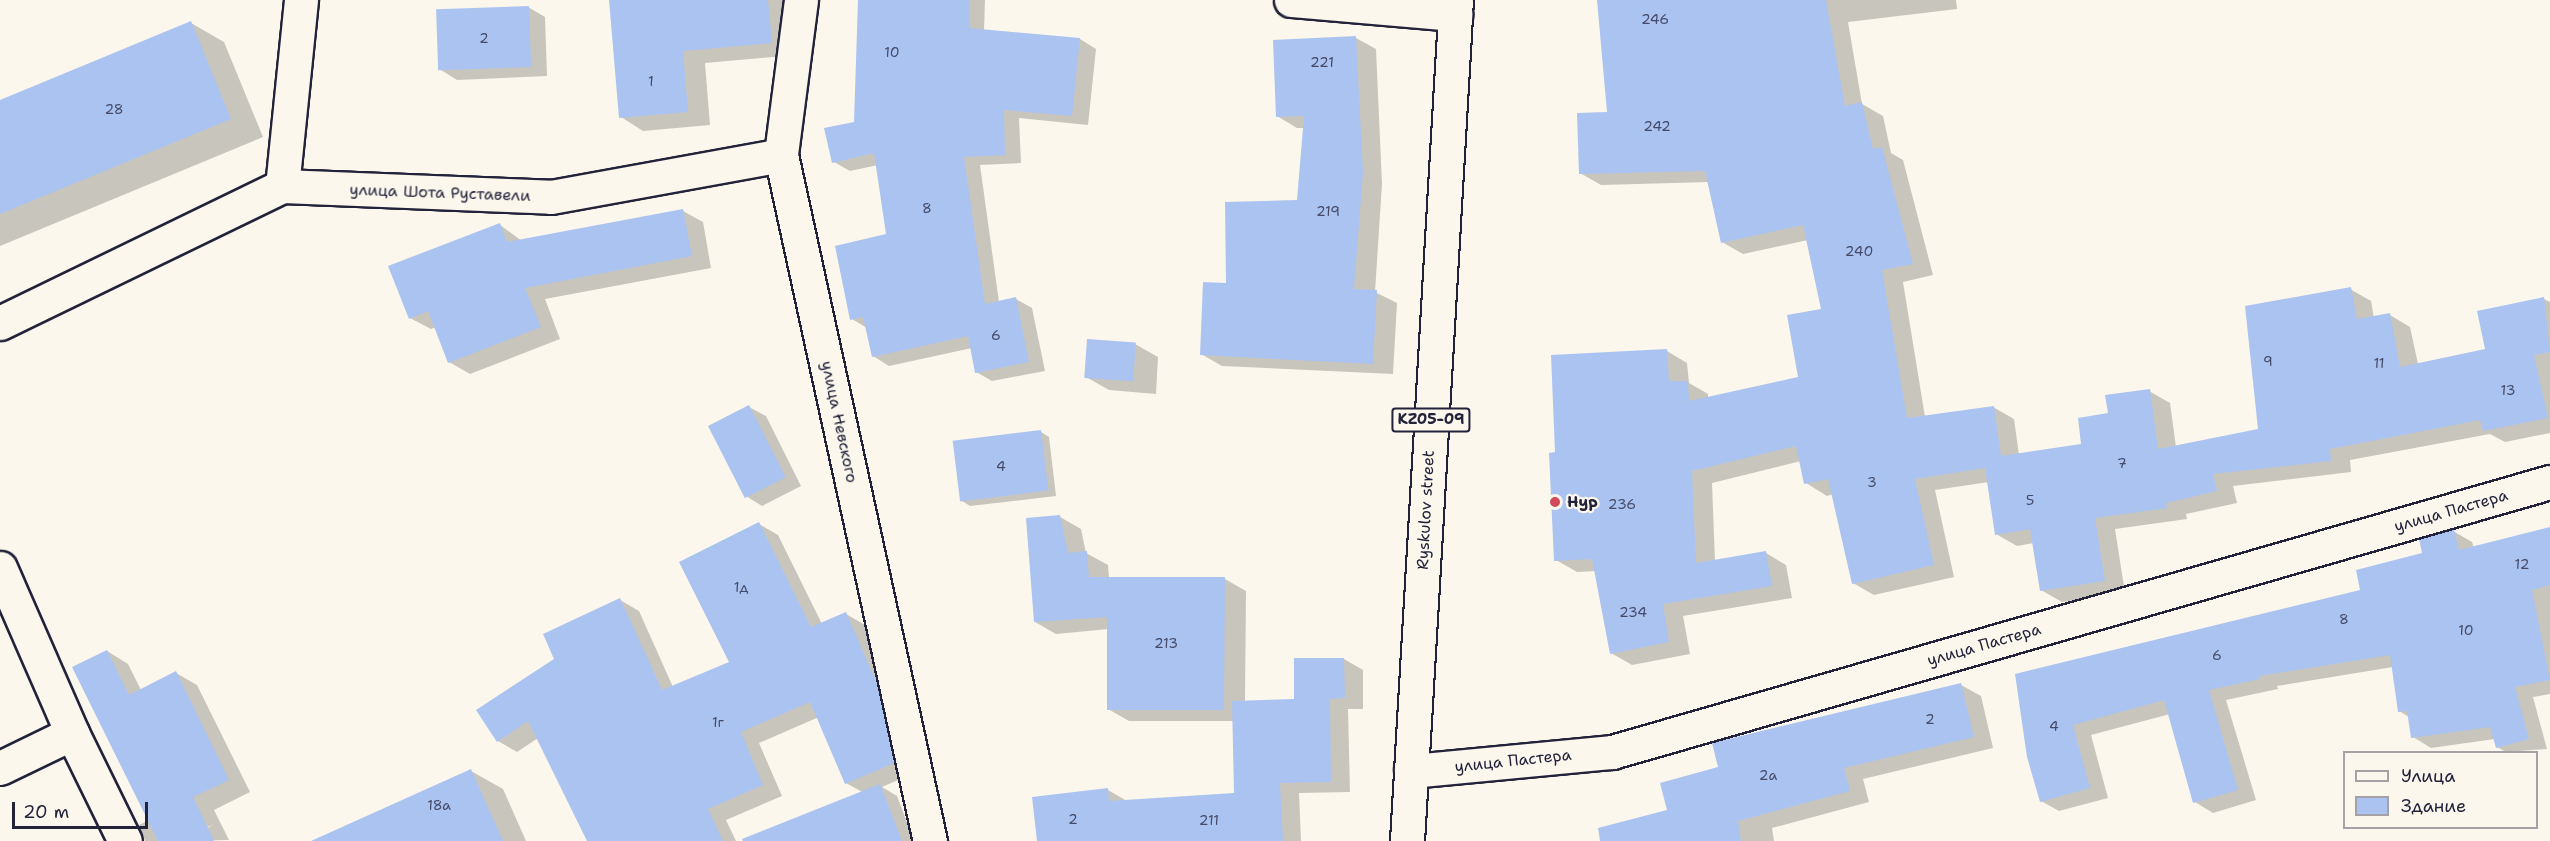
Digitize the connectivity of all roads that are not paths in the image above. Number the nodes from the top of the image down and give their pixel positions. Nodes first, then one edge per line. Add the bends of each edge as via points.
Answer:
1 (301, 0) edge
2 (801, 0) edge
3 (1290, 0) edge
4 (1456, 7) edge
5 (781, 155) junction
6 (282, 186) junction
7 (0, 322) edge
8 (2550, 482) edge
9 (0, 568) edge
10 (72, 733) junction
11 (0, 768) edge
12 (1411, 771) junction
13 (125, 841) edge
14 (930, 841) edge
15 (1407, 841) edge

1 - 6 street
2 - 5 street, улица Невского
3 - 4 street
4 - 12 street, Ryskulov street / KZ05-09
5 - 6 street, улица Шота Руставели via 551,197
5 - 14 street, улица Невского
6 - 7 street
8 - 12 street, улица Пастера via 1612,752
9 - 10 street
10 - 11 street
10 - 13 street
12 - 15 street, Ryskulov street / KZ05-09

